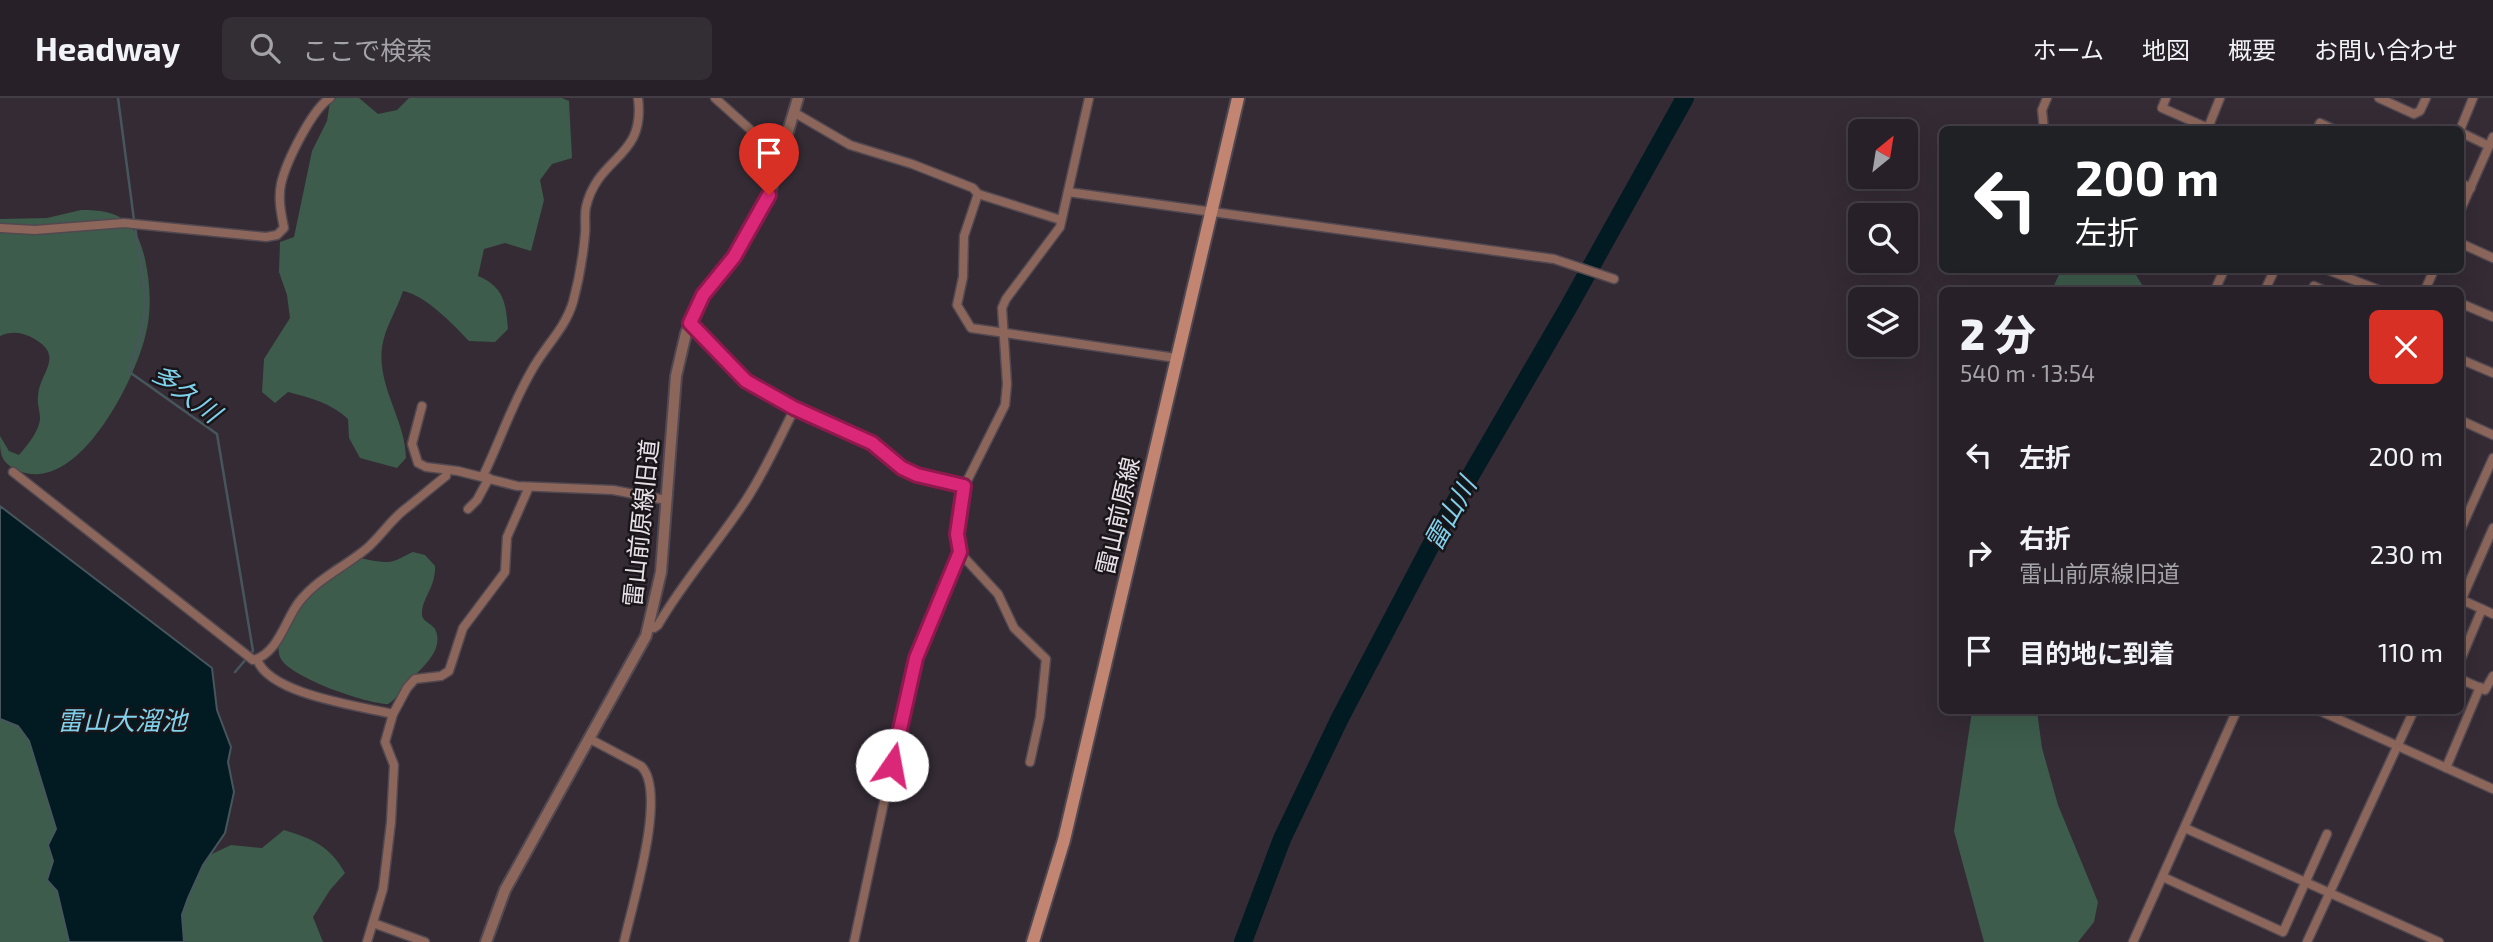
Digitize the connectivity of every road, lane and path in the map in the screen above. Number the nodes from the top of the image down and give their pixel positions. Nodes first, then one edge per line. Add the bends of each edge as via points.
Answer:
1 (330, 98) edge
2 (638, 98) edge
3 (715, 98) edge
4 (798, 98) edge
5 (1089, 98) edge
6 (1238, 98) edge
7 (2047, 98) edge
8 (2166, 98) edge
9 (2220, 98) edge
10 (2381, 98) edge
11 (2426, 98) edge
12 (2473, 98) edge
13 (795, 113) junction
14 (2044, 126) edge
15 (2203, 126) edge
16 (2211, 126) edge
17 (2462, 126) edge
18 (2464, 132) edge
19 (2491, 141) edge
20 (783, 146) junction
21 (2464, 185) edge
22 (2471, 188) junction
23 (1068, 192) junction
24 (978, 194) junction
25 (2464, 203) edge
26 (1211, 212) junction
27 (1061, 220) junction
28 (0, 228) edge
29 (2464, 245) edge
30 (2493, 258) edge
31 (2339, 273) edge
32 (1614, 279) dead end
33 (2372, 287) edge
34 (2464, 305) edge
35 (2493, 317) edge
36 (690, 323) junction
37 (1002, 332) junction
38 (1176, 358) junction
39 (2464, 361) edge
40 (2493, 373) edge
41 (422, 405) dead end
42 (794, 408) junction
43 (2464, 422) edge
44 (2493, 435) edge
45 (2493, 458) edge
46 (447, 470) junction
47 (13, 472) dead end
48 (486, 477) junction
49 (964, 486) junction
50 (529, 487) junction
51 (666, 500) junction
52 (468, 509) dead end
53 (2464, 522) edge
54 (2493, 528) edge
55 (960, 552) junction
56 (2464, 593) edge
57 (2464, 601) edge
58 (2482, 609) junction
59 (2493, 614) edge
60 (649, 626) junction
61 (2464, 652) edge
62 (255, 659) junction
63 (2493, 676) edge
64 (2464, 681) edge
65 (2480, 687) junction
66 (393, 714) junction
67 (2234, 714) edge
68 (2327, 714) edge
69 (2412, 714) edge
70 (590, 739) junction
71 (2398, 746) junction
72 (1030, 761) dead end
73 (2446, 768) junction
74 (2493, 789) edge
75 (2185, 828) junction
76 (2327, 834) dead end
77 (2163, 877) junction
78 (2305, 883) junction
79 (2328, 894) junction
80 (373, 923) junction
81 (368, 942) edge
82 (425, 942) edge
83 (486, 942) edge
84 (624, 942) edge
85 (854, 942) edge
86 (1033, 942) edge
87 (2133, 942) edge
88 (2307, 942) edge
89 (2439, 942) edge

1 - 28 street via 322,103 286,172 279,199 284,228 277,235 124,223
2 - 48 street via 639,128 627,150 605,169 586,208 572,304 505,422
3 - 20 street via 753,132
4 - 13 street, 雷山前原線旧道
5 - 23 street
6 - 26 main road, 雷山前原線
7 - 14 street via 2042,110
8 - 15 street via 2162,108
9 - 16 street
10 - 11 street via 2414,114
12 - 17 street
13 - 20 street, 雷山前原線旧道
13 - 24 street via 850,145 912,164
18 - 19 street
19 - 22 street
20 - 36 street, 雷山前原線旧道 via 761,211 734,257 703,295
21 - 22 street
22 - 25 street
23 - 26 street
23 - 27 street
24 - 27 street
24 - 37 street via 964,236 957,305 971,328
26 - 32 street via 1568,262
26 - 38 main road, 雷山前原線
27 - 37 street via 1006,299
29 - 30 street
31 - 33 street
34 - 35 street
36 - 42 street via 746,381
36 - 51 street, 雷山前原線旧道 via 676,376
37 - 38 street
37 - 49 street via 1005,405
38 - 86 main road, 雷山前原線 via 1064,840
39 - 40 street
41 - 46 street via 412,443 414,455 426,467
42 - 49 street via 872,443 917,475
42 - 60 street via 747,498 658,625
43 - 44 street
45 - 53 street
46 - 48 street
46 - 62 street via 446,476 404,509 371,545 321,579 297,605 272,648
47 - 62 street
48 - 50 street
48 - 52 street
49 - 55 street via 957,534
50 - 51 street via 612,489
50 - 66 street via 508,537 505,572 463,628 449,671 415,679
51 - 60 street, 雷山前原線旧道 via 661,572
54 - 56 street
55 - 72 street via 998,594 1014,628 1046,659
55 - 85 street via 916,658
57 - 58 street
58 - 59 street
58 - 61 street
60 - 70 street, 雷山前原線旧道
62 - 66 street via 263,672 295,690
63 - 65 street via 2485,690
64 - 65 street
65 - 73 street
66 - 80 street via 385,742 394,765 391,822 383,890
67 - 75 street
68 - 71 street
69 - 71 street
70 - 83 street, 雷山前原線旧道 via 505,890
70 - 84 street via 641,766 648,772 652,791 652,817
71 - 73 street
71 - 79 street
73 - 74 street
75 - 77 street
75 - 78 street
76 - 78 street
77 - 78 street via 2283,932
77 - 87 street
78 - 79 street
79 - 88 street
79 - 89 street
80 - 81 street
80 - 82 street

